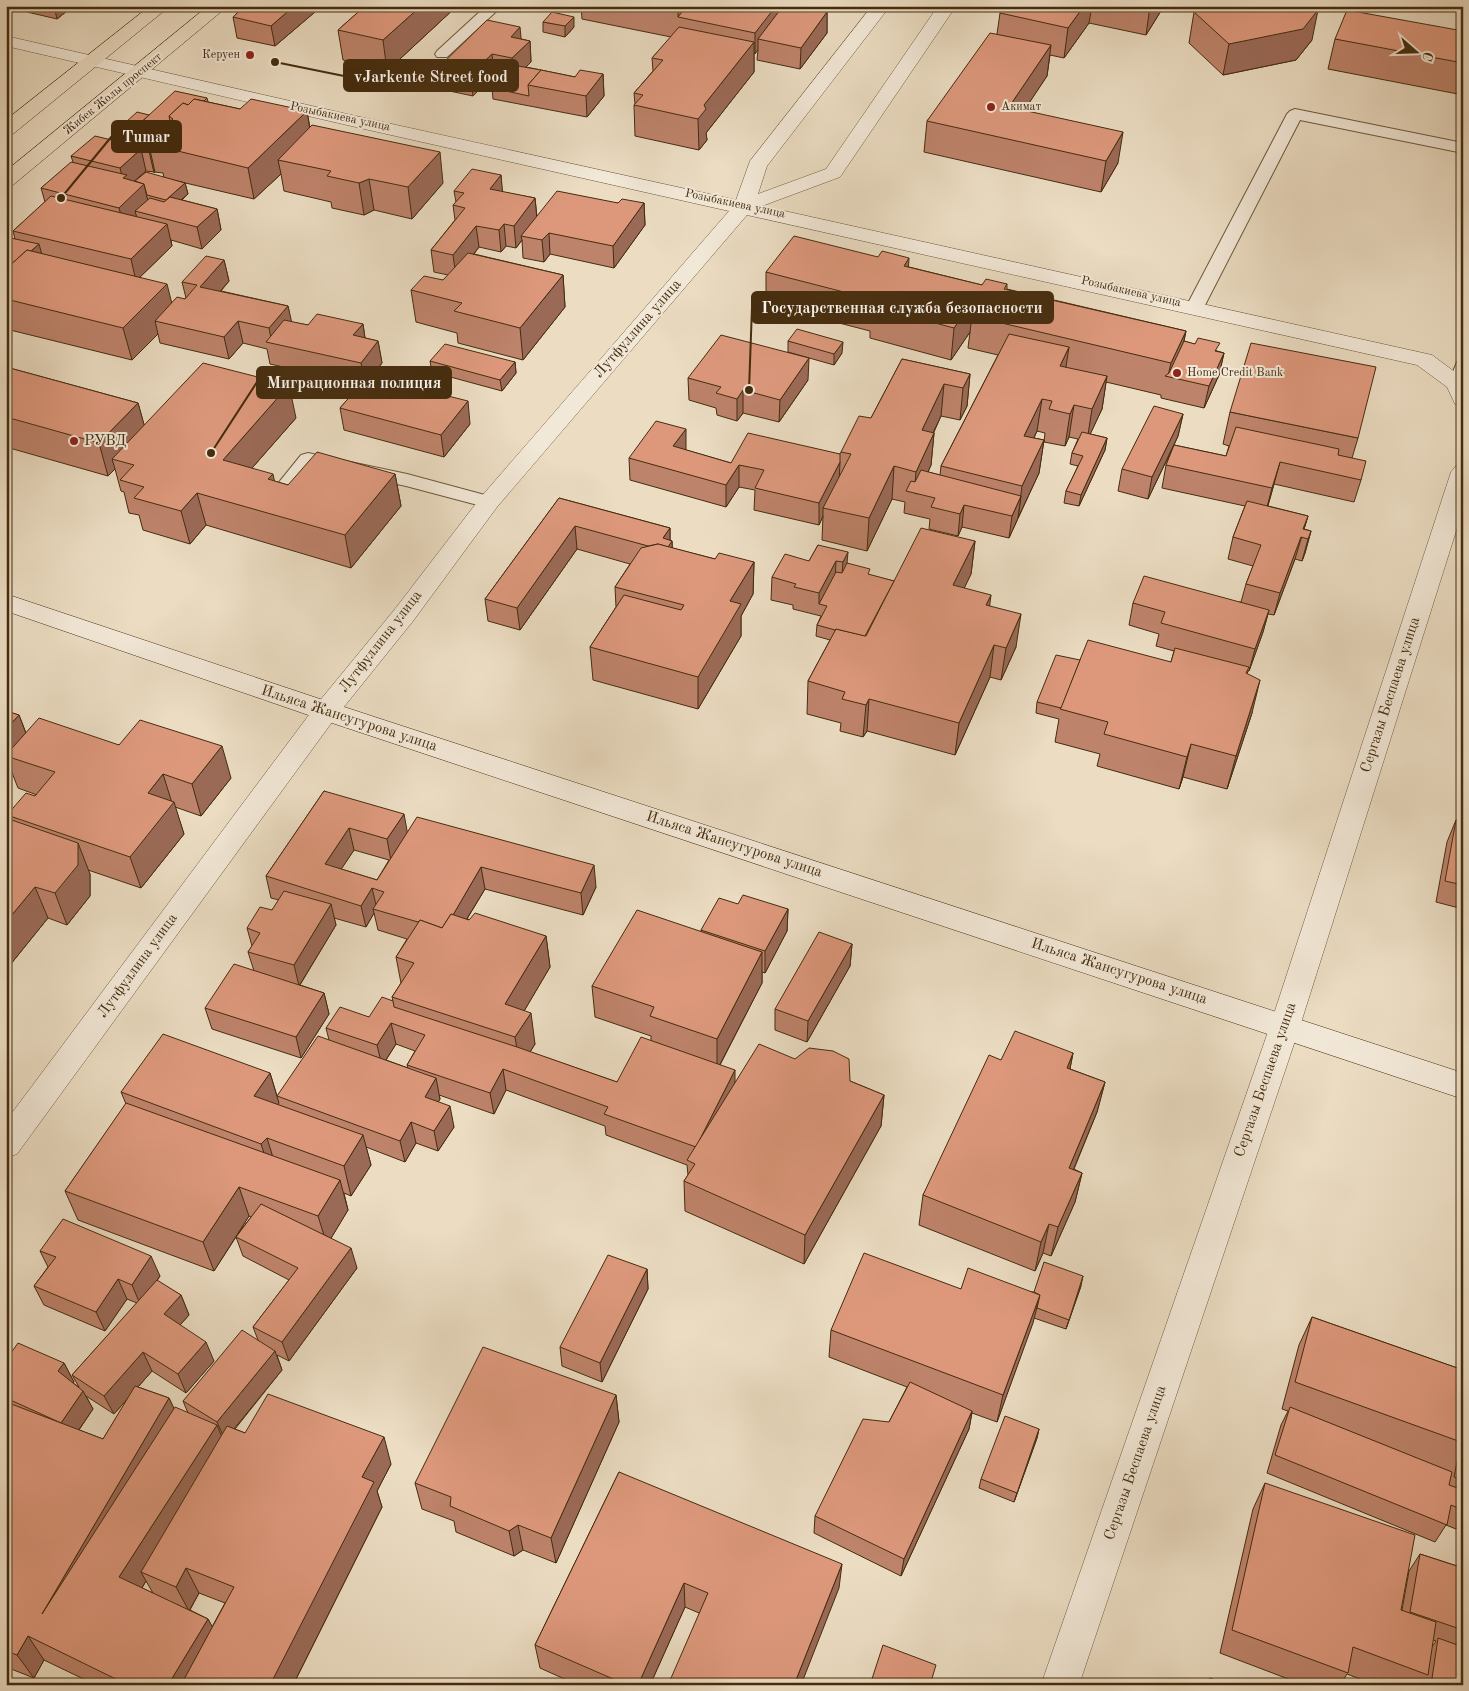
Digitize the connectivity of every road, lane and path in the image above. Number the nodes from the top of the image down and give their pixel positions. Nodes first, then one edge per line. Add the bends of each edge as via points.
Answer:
1 (161, 6) edge
2 (219, 6) edge
3 (495, 6) edge
4 (881, 6) edge
5 (947, 6) edge
6 (6, 41) edge
7 (442, 54) dead end
8 (92, 61) junction
9 (138, 73) junction
10 (6, 130) edge
11 (1463, 148) edge
12 (6, 181) edge
13 (744, 206) junction
14 (1195, 307) junction
15 (1461, 383) edge
16 (1463, 472) edge
17 (287, 486) edge
18 (489, 502) junction
19 (6, 602) edge
20 (326, 712) junction
21 (1285, 1026) junction
22 (1463, 1086) edge
23 (6, 1145) edge
24 (1060, 1685) edge

1 - 8 highway
2 - 9 highway, Жибек Жолы проспект
3 - 7 lane
4 - 13 street, Лутфуллина улица via 757,165
5 - 13 street, Лутфуллина улица via 833,173
6 - 8 street, Розыбакиева улица
8 - 9 street, Розыбакиева улица
8 - 10 highway
9 - 12 highway, Жибек Жолы проспект
9 - 13 street, Розыбакиева улица
11 - 14 lane via 1295,114
13 - 14 street, Розыбакиева улица
13 - 18 street, Лутфуллина улица
14 - 15 street, Розыбакиева улица via 1424,360
16 - 21 street, Сергазы Беспаева улица
17 - 18 lane via 308,459
18 - 20 street, Лутфуллина улица
19 - 20 street, Ильяса Жансугурова улица
20 - 21 street, Ильяса Жансугурова улица
20 - 23 street, Лутфуллина улица
21 - 22 street, Ильяса Жансугурова улица
21 - 24 street, Сергазы Беспаева улица

